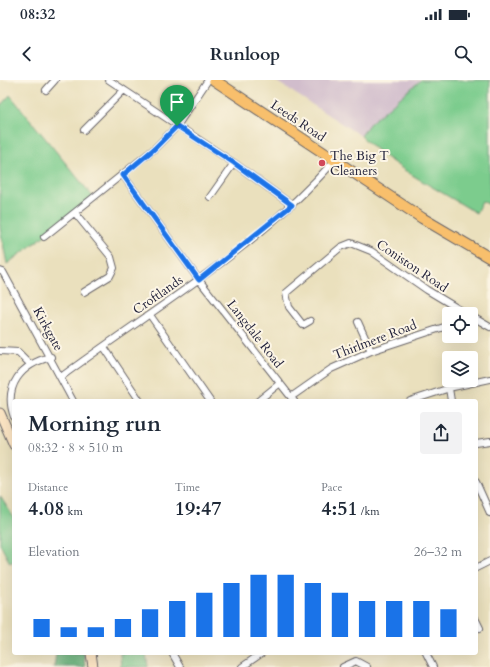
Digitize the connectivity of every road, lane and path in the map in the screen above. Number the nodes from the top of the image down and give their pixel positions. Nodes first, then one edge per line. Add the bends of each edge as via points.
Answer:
1 (55, 80) edge
2 (109, 80) edge
3 (208, 80) edge
4 (214, 80) edge
5 (46, 90) dead end
6 (124, 90) junction
7 (177, 126) junction
8 (84, 130) dead end
9 (334, 161) junction
10 (234, 163) junction
11 (123, 175) junction
12 (210, 197) dead end
13 (292, 205) junction
14 (75, 213) junction
15 (44, 237) dead end
16 (490, 258) edge
17 (0, 271) edge
18 (199, 280) junction
19 (84, 292) dead end
20 (450, 307) edge
21 (150, 315) junction
22 (310, 320) dead end
23 (478, 320) edge
24 (358, 322) dead end
25 (490, 327) edge
26 (442, 328) edge
27 (104, 347) junction
28 (0, 351) edge
29 (371, 351) junction
30 (51, 358) junction
31 (30, 364) junction
32 (61, 377) junction
33 (490, 380) edge
34 (279, 384) junction
35 (449, 388) junction
36 (72, 399) edge
37 (139, 399) edge
38 (209, 399) edge
39 (260, 399) edge
40 (292, 399) edge
41 (416, 399) edge
42 (451, 399) edge
43 (12, 412) edge
44 (0, 413) edge
45 (12, 440) edge
46 (490, 441) edge
47 (478, 443) edge
48 (478, 486) edge
49 (490, 513) edge
50 (490, 561) edge
51 (478, 567) edge
52 (478, 624) edge
53 (480, 628) dead end
54 (91, 655) edge
55 (173, 655) edge
56 (259, 655) edge
57 (427, 655) edge
58 (93, 667) edge
59 (180, 667) edge
60 (242, 667) edge
61 (343, 667) edge
62 (367, 667) edge
63 (433, 667) edge

1 - 5 street
2 - 6 street
3 - 7 street
4 - 9 main road, Leeds Road
6 - 7 street
6 - 8 street
7 - 10 street
7 - 11 street
9 - 13 street, Croftlands via 311,188
9 - 16 main road, Leeds Road
10 - 12 street
10 - 13 street
11 - 14 street
11 - 18 street, Langdale Road
13 - 18 street, Croftlands
14 - 15 street
14 - 19 street via 111,257 114,268 110,276
17 - 30 street, Kirkgate via 3,272
18 - 21 street, Croftlands
18 - 34 street, Langdale Road
20 - 22 street, Coniston Road via 371,251 351,243 341,246 286,293 289,307 303,325
21 - 27 street, Croftlands
21 - 38 street
23 - 25 street
24 - 29 street
26 - 29 street, Thirlmere Road
27 - 32 street, Croftlands
27 - 37 street
28 - 31 street via 18,352
29 - 40 street, Thirlmere Road via 331,369
30 - 31 street
30 - 32 street, Kirkgate
31 - 43 street via 13,384 10,406
32 - 36 street, Kirkgate
33 - 35 street
34 - 39 street
34 - 40 street, Langdale Road
35 - 41 street
35 - 42 street
44 - 45 street
46 - 47 street
48 - 49 street
50 - 51 street
52 - 53 street
54 - 58 street
55 - 59 street
56 - 60 street
57 - 63 street
61 - 62 street via 356,661

